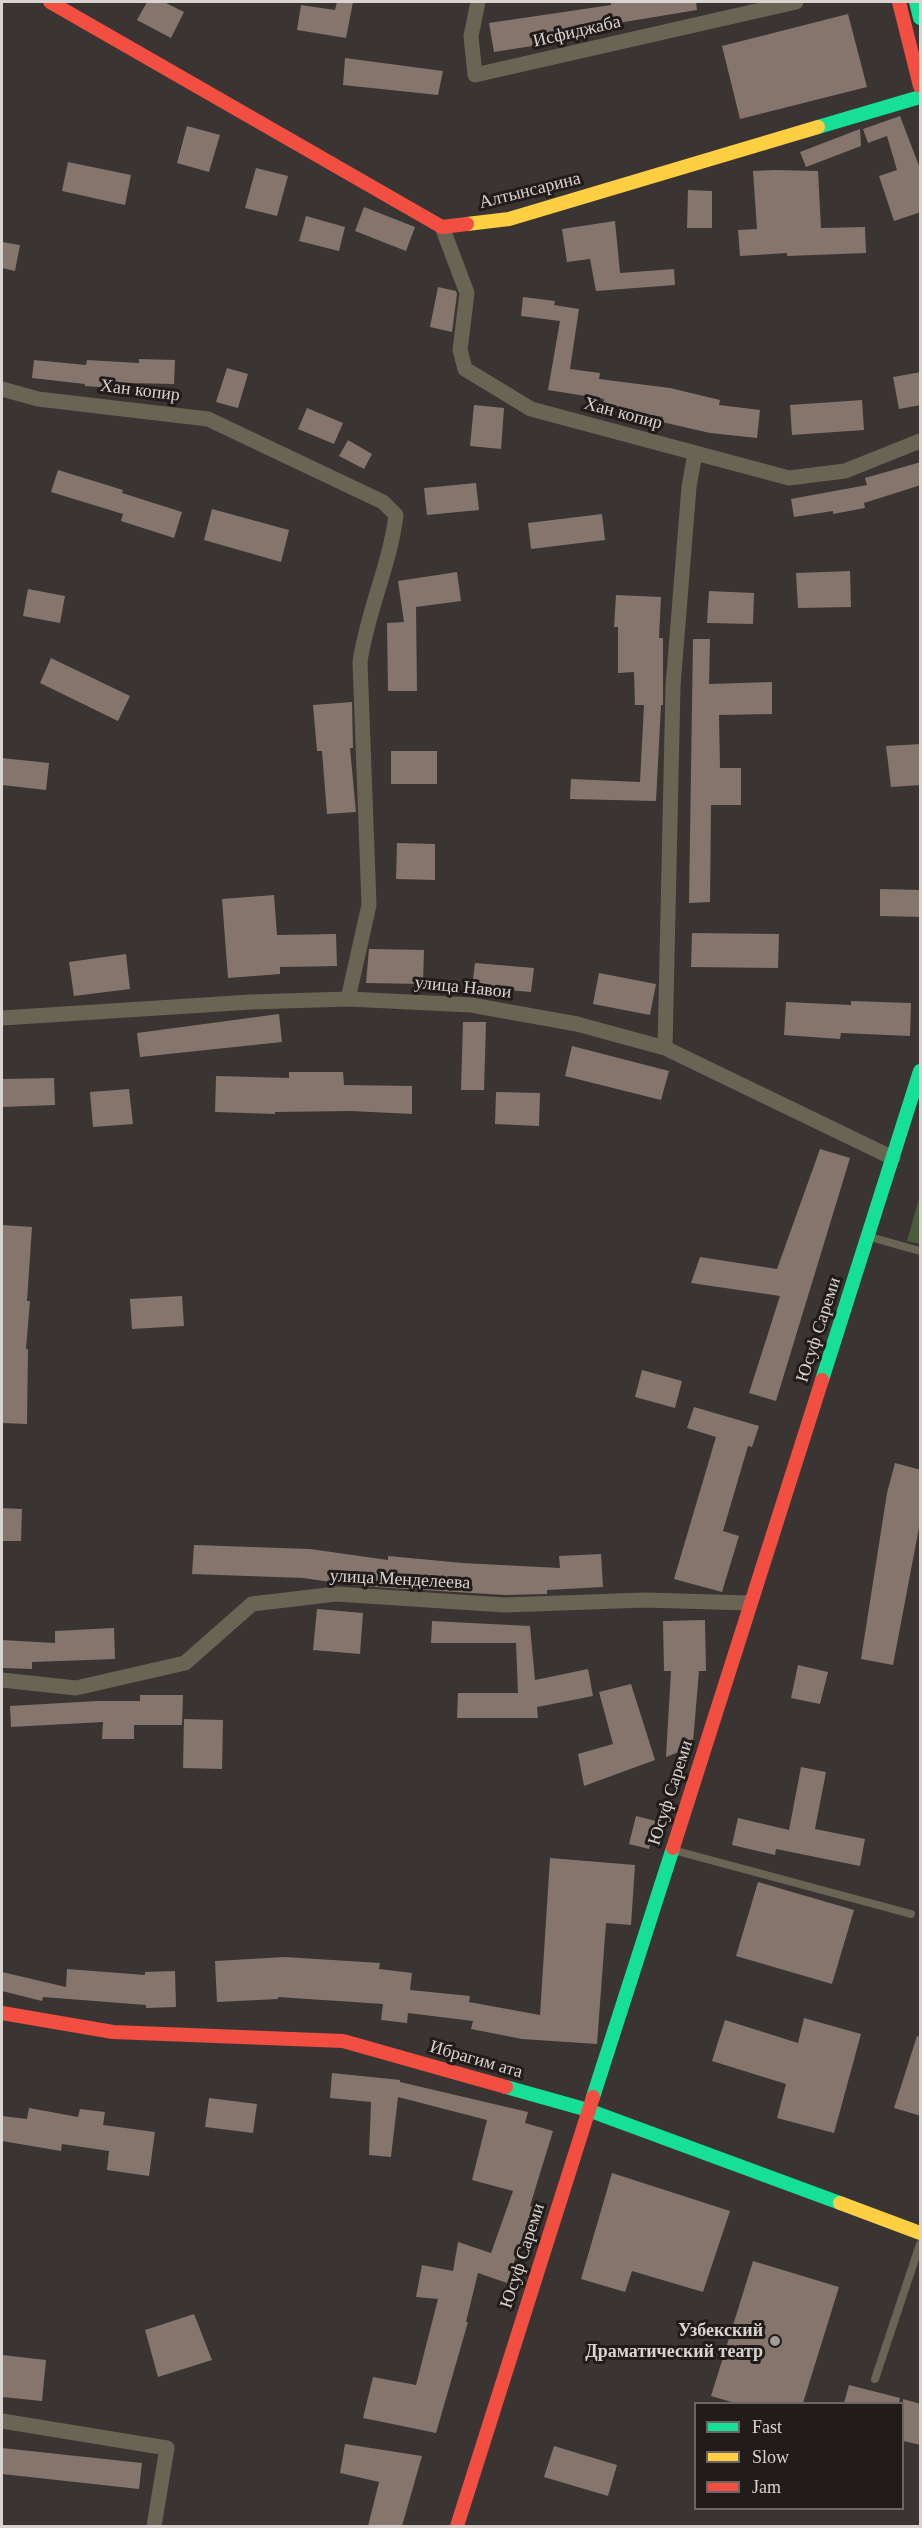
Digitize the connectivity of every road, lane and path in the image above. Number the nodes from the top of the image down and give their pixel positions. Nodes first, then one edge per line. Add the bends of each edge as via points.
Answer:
1 (50, 2) edge
2 (478, 2) edge
3 (796, 2) edge
4 (899, 2) edge
5 (916, 2) edge
6 (921, 18) edge
7 (921, 86) edge
8 (921, 97) edge
9 (442, 228) junction
10 (2, 389) edge
11 (921, 441) edge
12 (695, 453) junction
13 (348, 999) junction
14 (2, 1018) edge
15 (665, 1048) junction
16 (921, 1071) edge
17 (892, 1158) junction
18 (867, 1237) junction
19 (921, 1251) edge
20 (750, 1603) junction
21 (2, 1680) edge
22 (671, 1850) junction
23 (911, 1914) dead end
24 (2, 2013) edge
25 (588, 2110) junction
26 (921, 2233) edge
27 (921, 2244) edge
28 (875, 2379) dead end
29 (2, 2421) edge
30 (154, 2526) edge
31 (457, 2526) edge

1 - 9 street
2 - 3 street, Исфиджаба via 471,36 475,75
4 - 7 street
5 - 6 street
8 - 9 street, Алтынсарина via 509,219
9 - 12 street, Хан копир via 467,292 460,350 465,369 531,409
10 - 13 street, Хан копир via 38,399 208,419 384,502 396,515 364,632 360,662 369,905
11 - 12 street, Хан копир via 845,471 789,478
12 - 15 street via 673,686
13 - 14 street, улица Навои
13 - 15 street, улица Навои via 471,1005 577,1024
15 - 17 street, улица Навои
16 - 17 street, Юсуф Сареми
17 - 18 street, Юсуф Сареми
18 - 19 lane
18 - 20 street, Юсуф Сареми
20 - 21 street, улица Менделеева via 645,1600 505,1605 336,1594 252,1604 185,1663 76,1689
20 - 22 street, Юсуф Сареми
22 - 23 lane
22 - 25 street, Юсуф Сареми
24 - 25 street, Ибрагим ата via 113,2032 343,2041
25 - 26 street, Ибрагим ата
25 - 31 street, Юсуф Сареми
27 - 28 lane
29 - 30 street via 167,2448

